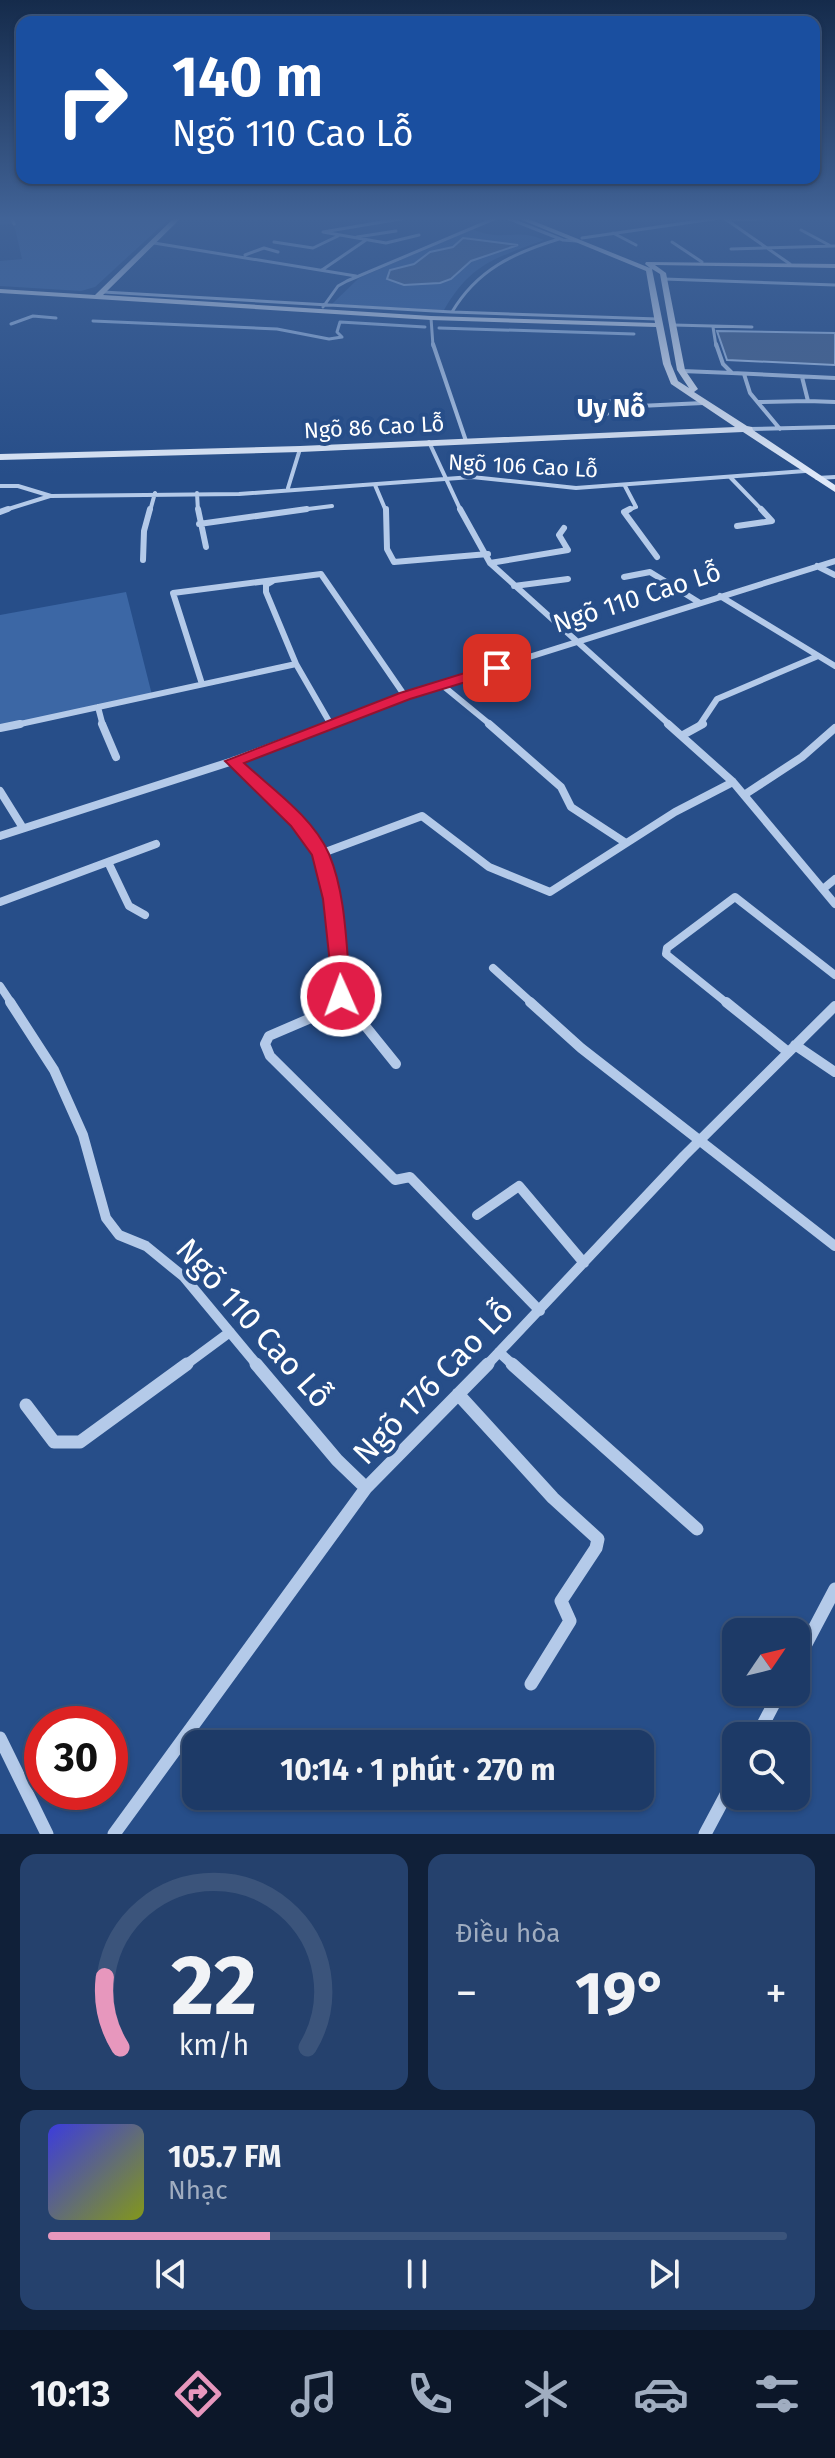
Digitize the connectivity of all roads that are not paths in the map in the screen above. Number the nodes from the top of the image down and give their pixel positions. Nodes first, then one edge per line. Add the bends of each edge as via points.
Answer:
1 (247, 304) edge
2 (325, 304) edge
3 (456, 304) edge
4 (656, 304) edge
5 (669, 304) edge
6 (322, 308) junction
7 (452, 312) junction
8 (431, 318) junction
9 (659, 322) junction
10 (673, 325) junction
11 (713, 327) junction
12 (752, 327) dead end
13 (682, 371) junction
14 (732, 373) junction
15 (744, 374) junction
16 (802, 377) junction
17 (835, 378) edge
18 (700, 400) junction
19 (808, 401) junction
20 (758, 402) junction
21 (833, 404) edge
22 (607, 414) dead end
23 (835, 427) edge
24 (749, 429) junction
25 (780, 429) junction
26 (466, 441) junction
27 (429, 442) junction
28 (300, 449) junction
29 (0, 457) edge
30 (805, 471) junction
31 (835, 477) edge
32 (443, 478) junction
33 (731, 478) junction
34 (817, 478) junction
35 (375, 485) junction
36 (0, 486) edge
37 (625, 486) junction
38 (288, 488) junction
39 (835, 489) edge
40 (155, 493) junction
41 (197, 493) junction
42 (51, 496) junction
43 (332, 506) dead end
44 (0, 512) edge
45 (199, 524) junction
46 (737, 526) dead end
47 (564, 528) dead end
48 (206, 547) dead end
49 (488, 554) junction
50 (657, 557) dead end
51 (143, 560) dead end
52 (835, 561) edge
53 (490, 563) junction
54 (817, 566) junction
55 (835, 575) edge
56 (624, 577) dead end
57 (568, 579) dead end
58 (274, 581) junction
59 (514, 586) junction
60 (720, 596) junction
61 (700, 603) junction
62 (580, 642) junction
63 (818, 656) junction
64 (296, 664) junction
65 (835, 666) edge
66 (202, 684) junction
67 (442, 685) junction
68 (405, 696) junction
69 (98, 707) junction
70 (330, 723) junction
71 (0, 728) edge
72 (835, 728) edge
73 (683, 735) junction
74 (116, 757) dead end
75 (233, 761) junction
76 (733, 782) junction
77 (0, 791) edge
78 (744, 795) junction
79 (23, 828) junction
80 (0, 836) edge
81 (626, 843) junction
82 (156, 844) dead end
83 (320, 854) junction
84 (108, 862) junction
85 (835, 879) edge
86 (823, 889) junction
87 (0, 902) edge
88 (835, 904) edge
89 (145, 915) dead end
90 (493, 968) dead end
91 (835, 975) edge
92 (0, 986) edge
93 (341, 996) junction
94 (835, 1006) edge
95 (792, 1048) junction
96 (396, 1064) dead end
97 (835, 1072) edge
98 (700, 1140) junction
99 (477, 1215) dead end
100 (835, 1246) edge
101 (584, 1263) junction
102 (540, 1311) junction
103 (230, 1332) junction
104 (499, 1352) junction
105 (458, 1394) junction
106 (26, 1405) dead end
107 (366, 1488) junction
108 (697, 1529) dead end
109 (835, 1589) edge
110 (810, 1636) edge
111 (531, 1684) dead end
112 (0, 1738) edge
113 (722, 1802) edge
114 (47, 1834) edge
115 (114, 1834) edge
116 (705, 1834) edge

1 - 6 street
2 - 6 street
3 - 7 street
4 - 9 street
5 - 10 street
6 - 7 street
6 - 8 street
7 - 9 street
8 - 9 street
8 - 26 street via 433,346
9 - 18 street via 670,373 683,391
10 - 11 street
10 - 13 street
11 - 12 street
11 - 14 street via 718,355
13 - 14 street
13 - 18 street
14 - 15 street
15 - 16 street
15 - 20 street
16 - 17 street
16 - 19 street
18 - 22 street via 639,406 634,400 598,402
18 - 24 street
19 - 20 street
19 - 21 street
20 - 25 street
23 - 25 street
24 - 25 street
24 - 26 street, Ngõ 86 Cao Lỗ
24 - 30 street
26 - 27 street, Ngõ 86 Cao Lỗ
27 - 28 street, Ngõ 86 Cao Lỗ
27 - 32 street
28 - 29 street, Ngõ 86 Cao Lỗ
28 - 38 street
30 - 33 street, Ngõ 106 Cao Lỗ
30 - 34 street
31 - 34 street
32 - 35 street, Ngõ 106 Cao Lỗ
32 - 37 street, Ngõ 106 Cao Lỗ via 576,488
32 - 49 street
33 - 37 street, Ngõ 106 Cao Lỗ
33 - 46 street via 772,521
34 - 39 street
35 - 38 street, Ngõ 106 Cao Lỗ
35 - 49 street via 386,509 387,549 394,562
36 - 42 street
37 - 50 street via 636,507 624,512
38 - 41 street, Ngõ 106 Cao Lỗ
40 - 41 street, Ngõ 106 Cao Lỗ
40 - 42 street
40 - 51 street via 144,531
41 - 45 street
42 - 44 street
43 - 45 street
45 - 48 street
47 - 53 street via 559,535 568,550
49 - 53 street
52 - 54 street, Ngõ 110 Cao Lỗ
53 - 59 street
54 - 55 street
54 - 60 street, Ngõ 110 Cao Lỗ
56 - 61 street via 650,572
57 - 59 street
58 - 64 street via 266,585 266,592
58 - 66 street via 173,593
58 - 68 street via 321,574
59 - 62 street
60 - 61 street, Ngõ 110 Cao Lỗ
60 - 63 street
61 - 62 street, Ngõ 110 Cao Lỗ
62 - 67 street, Ngõ 110 Cao Lỗ
62 - 73 street
63 - 65 street
63 - 73 street via 717,699 704,723
64 - 66 street
64 - 70 street
66 - 69 street
67 - 68 street, Ngõ 110 Cao Lỗ
67 - 81 street via 529,756 561,787 571,807
68 - 70 street, Ngõ 110 Cao Lỗ
69 - 71 street
69 - 74 street
70 - 75 street, Ngõ 110 Cao Lỗ
72 - 78 street
73 - 76 street
75 - 79 street, Ngõ 110 Cao Lỗ
75 - 83 street via 297,822
76 - 78 street
76 - 81 street
77 - 79 street
78 - 86 street
79 - 80 street, Ngõ 110 Cao Lỗ
81 - 83 street via 550,892 489,867 422,816
82 - 84 street
83 - 93 street via 332,899
84 - 87 street
84 - 89 street via 129,906
85 - 86 street
86 - 88 street
90 - 98 street via 581,1048
91 - 95 street via 735,897 667,948 666,954
92 - 103 street, Ngõ 110 Cao Lỗ via 54,1070 83,1135 106,1218 119,1235 146,1246 184,1277
93 - 96 street
93 - 102 street via 339,1006 326,1014 269,1036 265,1044 270,1056 395,1180 410,1177
94 - 95 street, Ngõ 176 Cao Lỗ
95 - 97 street
95 - 98 street, Ngõ 176 Cao Lỗ
98 - 100 street
98 - 101 street, Ngõ 176 Cao Lỗ
99 - 101 street via 519,1186
101 - 102 street, Ngõ 176 Cao Lỗ
102 - 104 street, Ngõ 176 Cao Lỗ
103 - 106 street via 80,1442 54,1442
103 - 107 street, Ngõ 110 Cao Lỗ
104 - 105 street, Ngõ 176 Cao Lỗ
104 - 108 street
105 - 107 street, Ngõ 176 Cao Lỗ
105 - 111 street via 598,1539 561,1601 570,1621
107 - 115 street, Ngõ 176 Cao Lỗ
109 - 110 street
112 - 114 street
113 - 116 street

